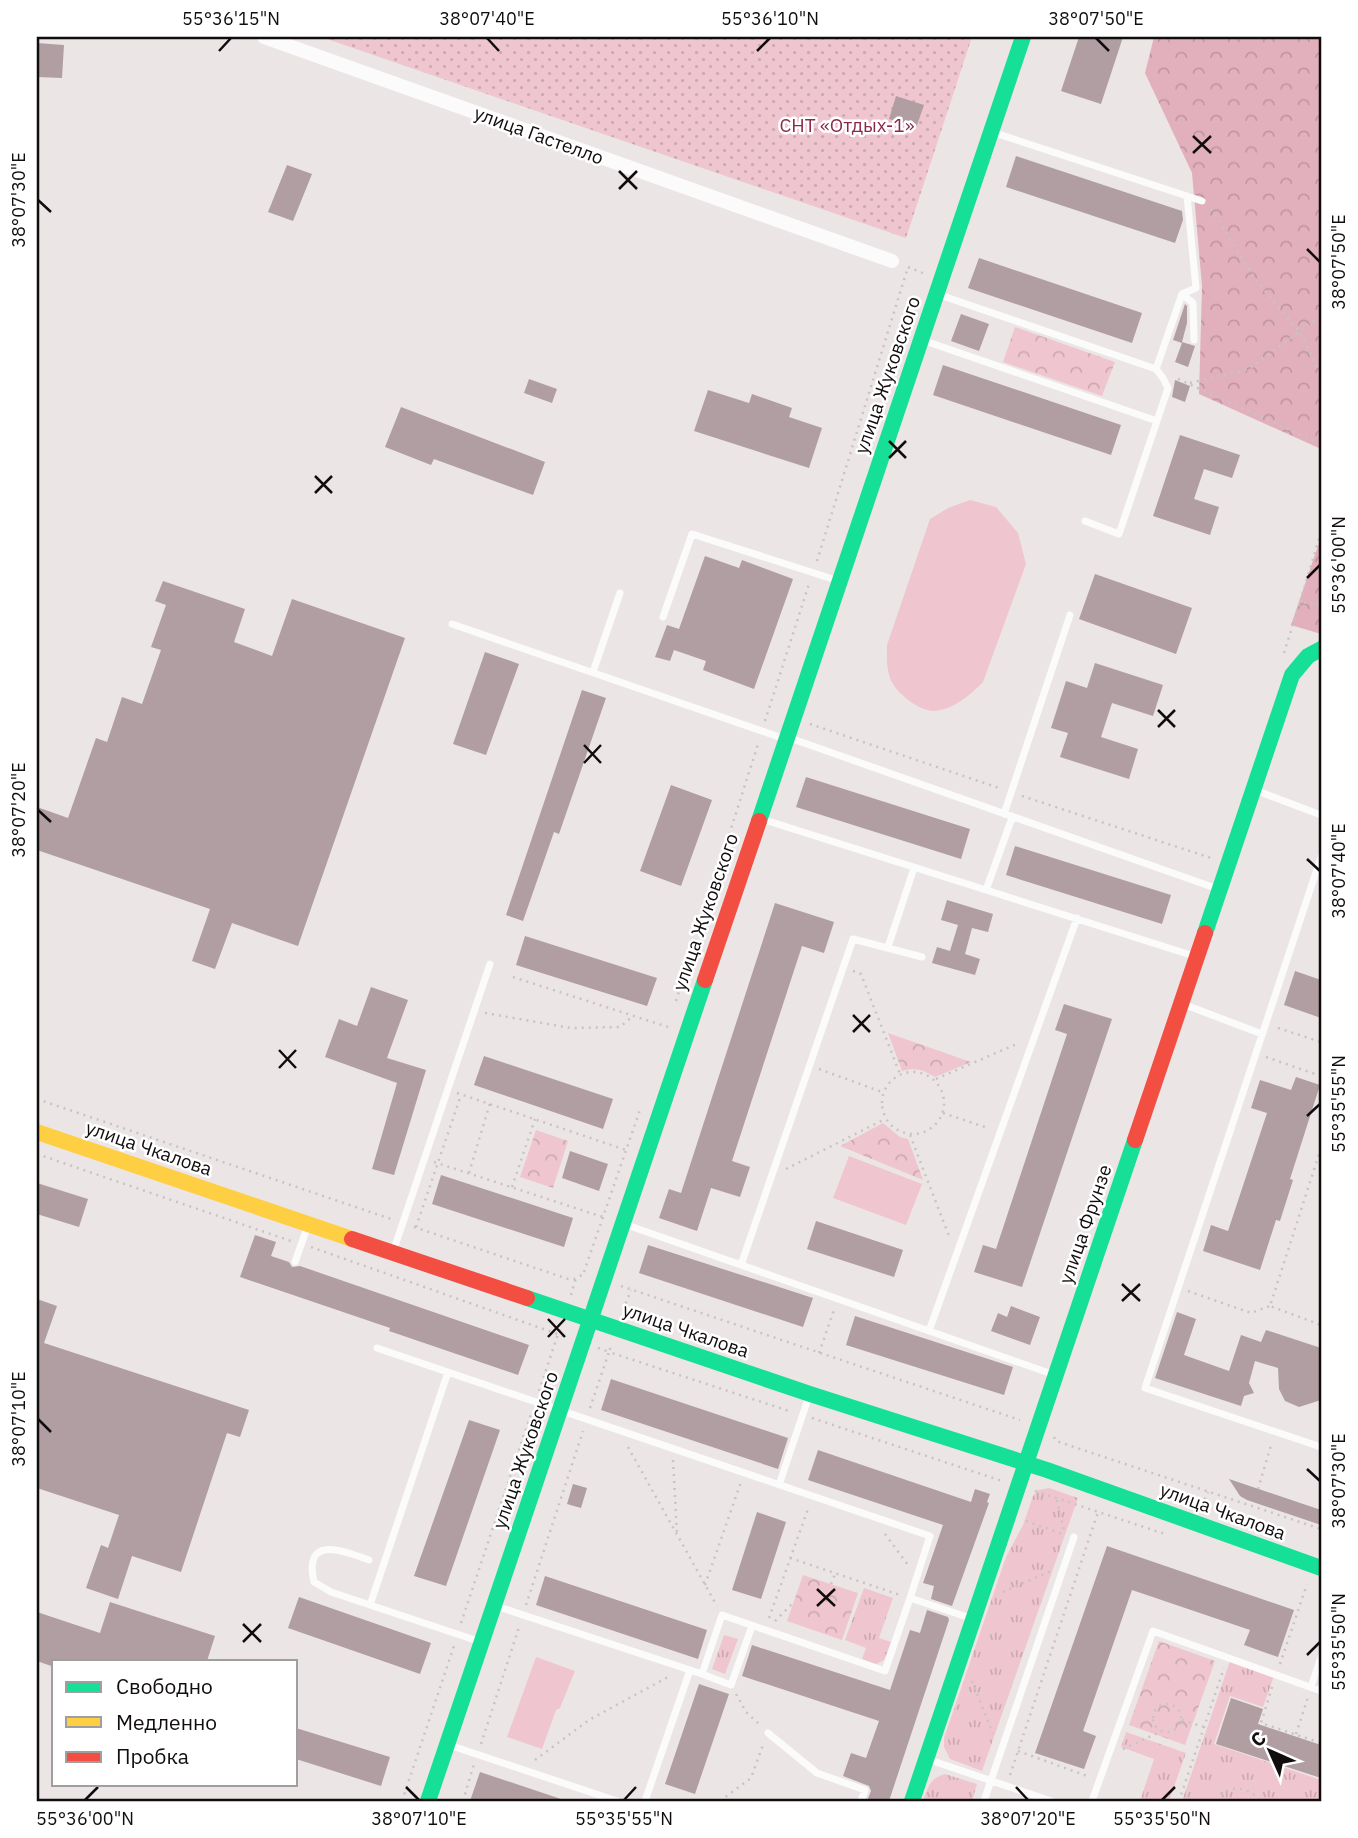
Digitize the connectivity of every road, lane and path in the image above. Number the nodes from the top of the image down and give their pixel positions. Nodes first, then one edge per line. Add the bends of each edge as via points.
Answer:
1 (264, 37) edge
2 (1023, 37) edge
3 (991, 131) junction
4 (1187, 196) junction
5 (1202, 201) joint
6 (892, 261) joint
7 (908, 267) junction
8 (939, 288) junction
9 (1182, 294) junction
10 (1321, 315) edge
11 (1299, 331) junction
12 (921, 340) junction
13 (1195, 340) dead end
14 (1156, 369) junction
15 (1321, 374) edge
16 (1188, 383) junction
17 (1157, 421) junction
18 (1321, 444) edge
19 (1085, 521) dead end
20 (1321, 532) edge
21 (813, 572) junction
22 (839, 581) junction
23 (620, 593) dead end
24 (1321, 596) edge
25 (1320, 605) edge
26 (1070, 615) dead end
27 (663, 617) dead end
28 (453, 624) dead end
29 (1321, 649) edge
30 (593, 673) junction
31 (762, 731) junction
32 (786, 738) junction
33 (1255, 790) junction
34 (1004, 814) junction
35 (1321, 815) edge
36 (1012, 817) junction
37 (759, 818) junction
38 (1321, 857) edge
39 (914, 868) junction
40 (986, 890) junction
41 (1222, 891) junction
42 (1077, 918) junction
43 (888, 947) junction
44 (922, 957) dead end
45 (1198, 958) junction
46 (489, 964) dead end
47 (844, 968) junction
48 (513, 977) dead end
49 (676, 1001) dead end
50 (1182, 1004) junction
51 (475, 1011) dead end
52 (633, 1016) junction
53 (1266, 1024) junction
54 (668, 1027) dead end
55 (1262, 1034) junction
56 (1035, 1036) junction
57 (1321, 1042) edge
58 (1256, 1054) junction
59 (809, 1065) junction
60 (900, 1074) junction
61 (1321, 1076) edge
62 (934, 1080) junction
63 (448, 1089) junction
64 (883, 1092) junction
65 (461, 1094) junction
66 (37, 1099) edge
67 (643, 1101) dead end
68 (490, 1103) junction
69 (943, 1113) junction
70 (535, 1119) junction
71 (885, 1119) junction
72 (37, 1132) edge
73 (1001, 1132) junction
74 (910, 1135) junction
75 (1321, 1148) edge
76 (626, 1150) junction
77 (424, 1158) junction
78 (438, 1163) junction
79 (468, 1173) junction
80 (771, 1177) junction
81 (512, 1187) junction
82 (603, 1217) junction
83 (403, 1223) junction
84 (624, 1224) junction
85 (309, 1225) junction
86 (416, 1227) junction
87 (393, 1253) junction
88 (956, 1256) junction
89 (295, 1262) dead end
90 (741, 1265) junction
91 (584, 1272) junction
92 (576, 1278) junction
93 (605, 1280) junction
94 (1179, 1288) junction
95 (837, 1299) junction
96 (1270, 1306) junction
97 (565, 1312) junction
98 (591, 1320) junction
99 (1321, 1325) edge
100 (929, 1331) junction
101 (377, 1348) dead end
102 (609, 1352) dead end
103 (819, 1353) junction
104 (448, 1373) junction
105 (1056, 1375) junction
106 (810, 1394) junction
107 (535, 1402) junction
108 (561, 1411) junction
109 (586, 1420) junction
110 (1023, 1421) dead end
111 (619, 1432) junction
112 (1276, 1432) junction
113 (1056, 1441) dead end
114 (1321, 1446) edge
115 (673, 1449) junction
116 (1027, 1463) junction
117 (744, 1473) junction
118 (1001, 1480) dead end
119 (779, 1485) junction
120 (1019, 1487) junction
121 (1258, 1489) dead end
122 (812, 1496) junction
123 (1057, 1499) junction
124 (1098, 1512) junction
125 (1009, 1516) junction
126 (873, 1517) junction
127 (1321, 1529) edge
128 (677, 1537) junction
129 (1074, 1537) joint
130 (1176, 1537) dead end
131 (1088, 1541) junction
132 (1085, 1552) junction
133 (790, 1558) junction
134 (369, 1560) dead end
135 (1065, 1565) junction
136 (1321, 1568) edge
137 (835, 1573) junction
138 (917, 1578) junction
139 (1308, 1581) dead end
140 (831, 1584) dead end
141 (705, 1585) junction
142 (910, 1598) junction
143 (794, 1602) dead end
144 (980, 1602) junction
145 (370, 1605) junction
146 (494, 1606) junction
147 (523, 1614) junction
148 (722, 1615) junction
149 (974, 1619) junction
150 (752, 1626) junction
151 (765, 1630) junction
152 (458, 1634) junction
153 (482, 1643) junction
154 (962, 1656) junction
155 (1228, 1657) junction
156 (1321, 1657) edge
157 (687, 1669) junction
158 (702, 1674) junction
159 (1276, 1674) junction
160 (732, 1685) junction
161 (1311, 1687) junction
162 (1321, 1690) edge
163 (1182, 1720) junction
164 (1204, 1727) junction
165 (1162, 1731) junction
166 (768, 1732) junction
167 (1296, 1734) junction
168 (1321, 1743) edge
169 (448, 1744) junction
170 (1018, 1751) junction
171 (1001, 1752) junction
172 (477, 1755) junction
173 (1108, 1756) junction
174 (927, 1759) junction
175 (515, 1767) junction
176 (1012, 1771) junction
177 (1100, 1780) junction
178 (990, 1781) junction
179 (1006, 1786) junction
180 (402, 1801) edge
181 (428, 1801) edge
182 (463, 1801) edge
183 (617, 1801) edge
184 (645, 1801) edge
185 (720, 1801) edge
186 (861, 1801) edge
187 (912, 1801) edge
188 (984, 1801) edge
189 (1051, 1801) edge
190 (1092, 1801) edge
191 (1179, 1801) edge
192 (1217, 1801) edge
193 (1260, 1801) edge

1 - 6 street, улица Гастелло
2 - 3 street, улица Жуковского
3 - 4 lane
3 - 8 street, улица Жуковского
4 - 5 lane
4 - 9 lane via 1196,288
5 - 11 path via 1255,279
6 - 7 path
7 - 8 path
7 - 21 path
8 - 12 street, улица Жуковского
8 - 14 lane
9 - 13 lane via 1193,303
9 - 14 lane
10 - 11 path
11 - 15 path
11 - 16 path via 1249,369
12 - 17 lane
12 - 22 street, улица Жуковского
14 - 16 path
14 - 17 lane via 1168,388
16 - 18 path
17 - 19 lane via 1119,534
20 - 25 path via 1300,602
21 - 22 lane
21 - 27 lane via 692,534
21 - 31 path
22 - 32 street, улица Жуковского
23 - 30 lane
24 - 25 path
26 - 34 lane
28 - 30 lane
29 - 33 street, улица Фрунзе via 1301,662 1292,676
30 - 31 lane
31 - 32 lane
31 - 49 path
32 - 34 lane
32 - 37 street, улица Жуковского
33 - 35 lane
33 - 41 street, улица Фрунзе
34 - 36 lane
36 - 40 lane
36 - 41 lane
37 - 39 lane
37 - 84 street, улица Жуковского
38 - 53 lane
39 - 40 lane
39 - 43 lane
40 - 42 lane
41 - 45 street, улица Фрунзе
42 - 45 lane
42 - 56 lane
43 - 44 lane
43 - 47 lane via 853,939
45 - 50 street, улица Фрунзе
46 - 63 lane
47 - 59 lane
47 - 60 path via 861,974
48 - 52 path
50 - 55 lane
50 - 105 street, улица Фрунзе
51 - 52 path via 572,1028 620,1027
52 - 54 path
53 - 55 lane
53 - 57 path
55 - 58 lane
56 - 62 path
56 - 73 lane
58 - 61 path
58 - 94 lane
59 - 64 path
59 - 80 lane
60 - 62 path via 924,1074
60 - 64 path
62 - 69 path via 943,1096
63 - 65 path
63 - 77 lane
64 - 71 path
65 - 68 path
65 - 78 path
66 - 83 path
67 - 76 path
68 - 70 path
68 - 79 path
69 - 73 path
69 - 74 path via 924,1133
70 - 76 path
70 - 81 path
71 - 74 path
71 - 80 path
72 - 85 street, улица Чкалова
73 - 88 lane
74 - 88 path
75 - 96 path
76 - 82 path
77 - 78 path
77 - 83 lane
78 - 79 path
78 - 86 path
79 - 81 path
80 - 90 lane
81 - 82 path
82 - 91 path
83 - 86 path
83 - 87 lane
84 - 90 lane
84 - 93 street, улица Жуковского
85 - 87 street, улица Чкалова
85 - 89 lane
86 - 92 path
87 - 97 street, улица Чкалова
88 - 100 lane
90 - 95 lane
91 - 92 path
91 - 93 path
92 - 97 path
93 - 98 street, улица Жуковского
93 - 103 path
94 - 96 path via 1251,1313
94 - 112 lane via 1145,1388
95 - 100 lane
95 - 103 path
96 - 99 path
97 - 98 street, улица Чкалова
97 - 107 path
98 - 106 street, улица Чкалова
98 - 108 street, улица Жуковского
100 - 105 lane
101 - 104 lane
102 - 109 path
103 - 110 path
104 - 107 lane
104 - 145 lane
105 - 116 street, улица Фрунзе
106 - 116 street, улица Чкалова
106 - 119 lane
107 - 108 lane
107 - 152 path
108 - 109 lane
108 - 146 street, улица Жуковского
109 - 111 lane
109 - 147 path
111 - 115 lane
111 - 128 path
112 - 114 lane
112 - 121 path
113 - 127 path
115 - 117 lane
115 - 128 path
116 - 120 street, улица Фрунзе
116 - 136 street, улица Чкалова
117 - 119 lane
117 - 141 path
118 - 120 path
119 - 122 lane
120 - 123 path
120 - 125 street, улица Фрунзе
122 - 126 lane
122 - 133 path
123 - 124 path
123 - 125 path via 1065,1534
124 - 130 path
124 - 131 path
125 - 144 street, улица Фрунзе
126 - 138 path
126 - 138 lane via 930,1536
128 - 141 path
129 - 131 path
129 - 135 lane
131 - 132 path
132 - 135 path
132 - 170 path
133 - 137 path
133 - 151 path
134 - 145 lane via 325,1548 317,1555 312,1573 321,1588
135 - 144 path
135 - 171 lane
137 - 140 path
137 - 142 path
138 - 142 lane
139 - 159 path
141 - 148 path
142 - 149 lane
142 - 151 lane via 885,1671
143 - 151 path
144 - 149 street, улица Фрунзе
145 - 152 lane
146 - 147 lane
146 - 153 street, улица Жуковского
147 - 157 lane
147 - 172 path
148 - 150 lane
148 - 158 lane
149 - 154 street, улица Фрунзе
150 - 151 lane
150 - 160 lane
152 - 153 lane
152 - 180 path
153 - 169 street, улица Жуковского
154 - 171 path
154 - 174 street, улица Фрунзе
155 - 159 lane
155 - 164 path
155 - 173 lane via 1153,1631
156 - 161 lane
157 - 158 lane
157 - 175 path via 589,1720 533,1761
157 - 184 lane
158 - 160 lane
159 - 161 lane
159 - 167 path via 1261,1723
160 - 166 path via 746,1712
161 - 162 lane
161 - 167 path
163 - 164 path
163 - 165 path via 1173,1731
163 - 165 path via 1176,1706 1160,1705 1153,1720
164 - 191 path
165 - 173 path
166 - 185 path via 751,1778
166 - 186 lane via 817,1773 865,1790
167 - 168 path
169 - 172 lane
169 - 181 street, улица Жуковского
170 - 176 path
170 - 177 path
171 - 176 path
171 - 178 lane
172 - 175 lane
172 - 182 path
173 - 177 lane
174 - 178 lane
174 - 187 street, улица Фрунзе
175 - 183 lane
176 - 179 path
177 - 190 lane
178 - 179 lane
178 - 188 lane
179 - 189 lane
192 - 193 path via 1232,1787

